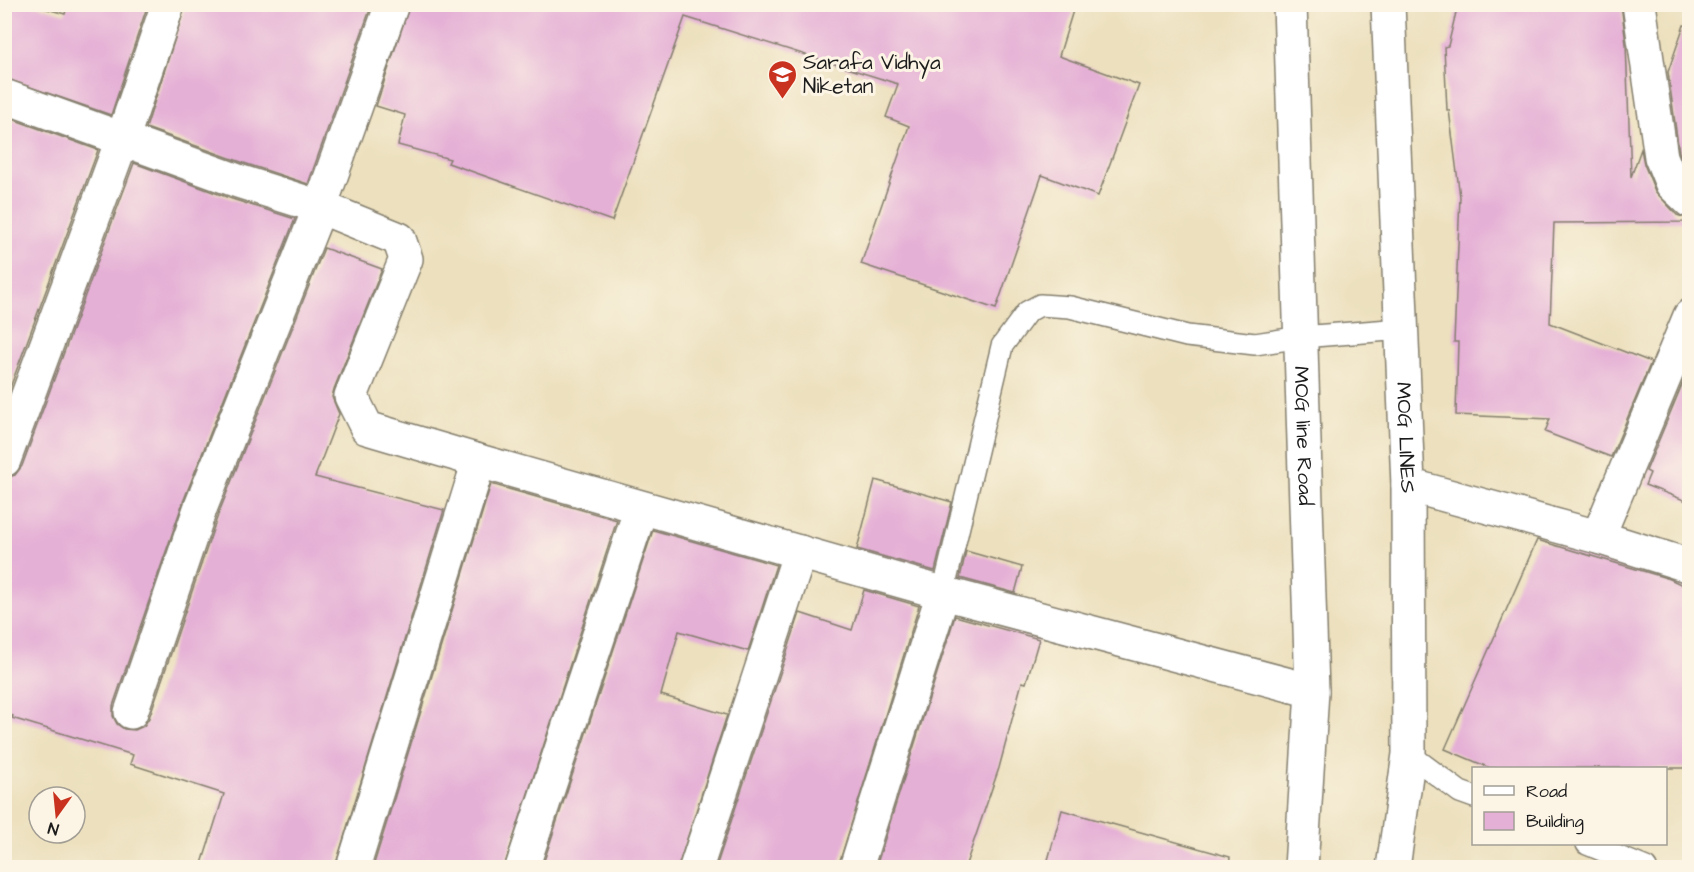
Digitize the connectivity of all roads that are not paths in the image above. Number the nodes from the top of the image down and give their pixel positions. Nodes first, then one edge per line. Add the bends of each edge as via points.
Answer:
1 (168, 4) edge
2 (392, 4) edge
3 (1290, 4) edge
4 (1388, 4) edge
5 (1640, 4) edge
6 (4, 96) edge
7 (122, 140) junction
8 (1689, 201) edge
9 (320, 207) junction
10 (1689, 316) edge
11 (1402, 329) junction
12 (1301, 337) junction
13 (4, 460) edge
14 (479, 460) junction
15 (1408, 485) junction
16 (641, 508) junction
17 (1598, 537) junction
18 (800, 552) junction
19 (1689, 566) edge
20 (944, 593) junction
21 (1312, 691) junction
22 (131, 712) dead end
23 (1409, 754) junction
24 (1472, 797) edge
25 (1592, 845) edge
26 (353, 867) edge
27 (522, 867) edge
28 (696, 867) edge
29 (856, 867) edge
30 (1301, 867) edge
31 (1393, 867) edge
32 (1646, 867) edge

1 - 7 street
2 - 9 street
3 - 12 street, MOG line Road
4 - 11 street, MOG LINES
5 - 8 street via 1661,157 1672,184
6 - 7 street
7 - 9 street
7 - 13 street
9 - 14 street via 399,239 406,260 351,396 368,428
9 - 22 street via 200,509
10 - 17 street
11 - 12 lane
11 - 15 street, MOG LINES
12 - 20 lane via 1254,344 1228,342 1186,336 1070,307 1040,305 1027,312 1002,346
12 - 21 street, MOG line Road
14 - 16 street
14 - 26 street
15 - 17 street
15 - 23 street, MOG LINES
16 - 18 street
16 - 27 street
17 - 19 street
18 - 20 street
18 - 28 street
20 - 21 street
20 - 29 street
21 - 30 street, MOG line Road
23 - 24 lane
23 - 31 street, MOG LINES
25 - 32 lane

